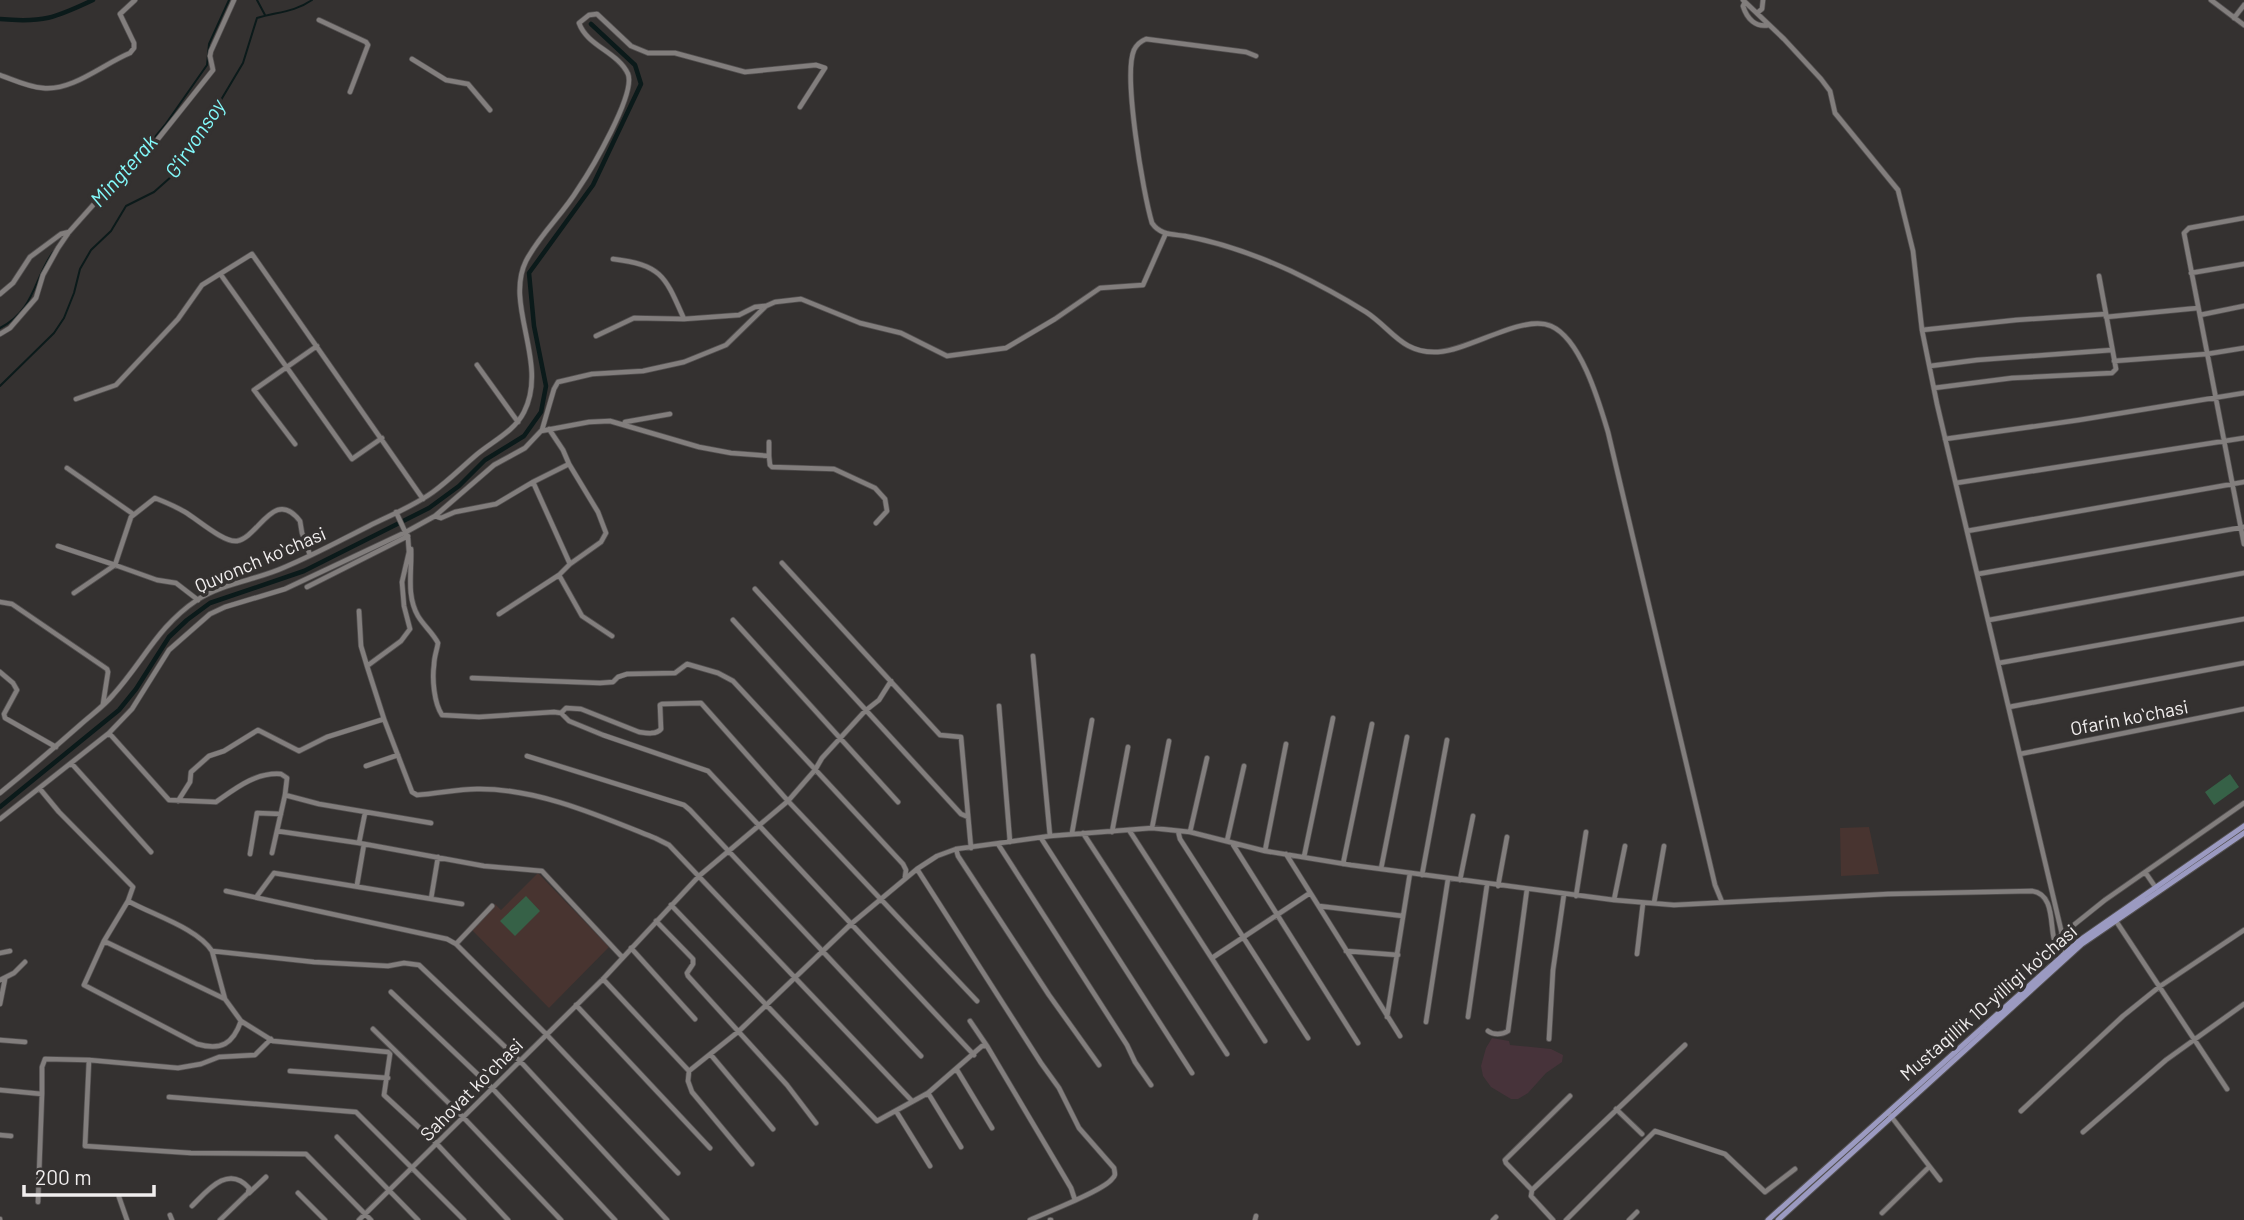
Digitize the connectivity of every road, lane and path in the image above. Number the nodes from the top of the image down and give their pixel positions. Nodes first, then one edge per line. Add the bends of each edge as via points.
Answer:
1 (135, 0) edge
2 (234, 0) edge
3 (1762, 0) edge
4 (2211, 0) edge
5 (1744, 1) edge
6 (2244, 5) edge
7 (1757, 13) junction
8 (2234, 18) junction
9 (319, 20) dead end
10 (1769, 25) junction
11 (2244, 25) edge
12 (1256, 56) dead end
13 (412, 59) dead end
14 (0, 75) edge
15 (350, 92) dead end
16 (800, 107) dead end
17 (490, 110) dead end
18 (2244, 218) edge
19 (69, 232) junction
20 (1166, 233) junction
21 (613, 260) dead end
22 (2244, 264) edge
23 (2192, 273) junction
24 (221, 275) junction
25 (2099, 276) dead end
26 (0, 294) edge
27 (766, 306) junction
28 (2244, 306) edge
29 (2198, 308) junction
30 (2106, 315) junction
31 (2200, 315) junction
32 (684, 319) junction
33 (1923, 330) junction
34 (0, 334) edge
35 (596, 336) dead end
36 (317, 346) junction
37 (2244, 348) edge
38 (2112, 351) junction
39 (2207, 354) junction
40 (2114, 361) junction
41 (477, 365) dead end
42 (1930, 366) junction
43 (286, 367) junction
44 (1934, 388) junction
45 (2244, 393) edge
46 (2216, 398) junction
47 (76, 399) dead end
48 (670, 414) dead end
49 (518, 422) junction
50 (621, 423) junction
51 (550, 429) junction
52 (541, 431) junction
53 (382, 438) junction
54 (2244, 438) edge
55 (1945, 439) junction
56 (769, 442) dead end
57 (2225, 442) junction
58 (295, 444) dead end
59 (769, 456) junction
60 (569, 464) junction
61 (67, 468) dead end
62 (533, 482) junction
63 (2244, 482) edge
64 (1955, 483) junction
65 (2233, 484) junction
66 (423, 499) junction
67 (396, 512) junction
68 (133, 514) junction
69 (435, 516) junction
70 (876, 523) dead end
71 (2242, 527) edge
72 (1967, 531) junction
73 (407, 536) junction
74 (2244, 544) edge
75 (58, 546) dead end
76 (310, 555) junction
77 (782, 563) dead end
78 (570, 564) junction
79 (115, 565) junction
80 (2244, 573) edge
81 (1978, 574) junction
82 (559, 575) junction
83 (307, 587) dead end
84 (755, 589) dead end
85 (74, 593) dead end
86 (198, 600) junction
87 (0, 602) edge
88 (359, 611) dead end
89 (499, 614) dead end
90 (2244, 618) edge
91 (733, 620) dead end
92 (1989, 620) junction
93 (612, 636) dead end
94 (1033, 656) dead end
95 (1999, 663) junction
96 (2244, 663) edge
97 (368, 666) junction
98 (0, 673) edge
99 (472, 678) dead end
100 (891, 681) junction
101 (103, 705) junction
102 (999, 706) dead end
103 (2010, 707) junction
104 (2244, 709) edge
105 (865, 711) junction
106 (561, 713) junction
107 (1333, 718) dead end
108 (384, 719) junction
109 (1093, 720) dead end
110 (1372, 724) dead end
111 (109, 733) junction
112 (1407, 737) dead end
113 (839, 739) junction
114 (1447, 740) dead end
115 (1169, 741) dead end
116 (1286, 744) dead end
117 (56, 747) junction
118 (1128, 747) dead end
119 (2020, 754) junction
120 (398, 755) junction
121 (527, 756) dead end
122 (1207, 758) dead end
123 (72, 764) junction
124 (366, 766) dead end
125 (1244, 766) dead end
126 (815, 770) junction
127 (40, 789) junction
128 (0, 793) edge
129 (285, 795) junction
130 (788, 800) junction
131 (178, 801) junction
132 (898, 802) dead end
133 (2244, 803) edge
134 (365, 813) junction
135 (281, 814) junction
136 (1473, 816) dead end
137 (968, 817) junction
138 (0, 820) edge
139 (431, 823) dead end
140 (758, 825) junction
141 (2244, 826) edge
142 (1152, 828) junction
143 (1129, 830) junction
144 (277, 831) junction
145 (1178, 831) junction
146 (1112, 832) junction
147 (1190, 832) junction
148 (1586, 832) dead end
149 (1072, 833) junction
150 (1083, 833) junction
151 (2244, 833) edge
152 (1049, 836) junction
153 (1507, 837) dead end
154 (1041, 838) junction
155 (1010, 842) junction
156 (1230, 842) junction
157 (362, 843) junction
158 (998, 844) junction
159 (1625, 846) dead end
160 (1664, 846) dead end
161 (971, 848) junction
162 (956, 849) junction
163 (728, 851) junction
164 (1265, 851) junction
165 (151, 852) dead end
166 (272, 853) dead end
167 (250, 854) dead end
168 (1286, 854) junction
169 (438, 857) junction
170 (1304, 857) junction
171 (1343, 864) junction
172 (917, 869) junction
173 (1381, 869) junction
174 (2145, 872) junction
175 (1410, 873) junction
176 (1422, 875) junction
177 (699, 876) junction
178 (905, 877) junction
179 (1448, 879) junction
180 (1460, 881) junction
181 (357, 885) junction
182 (1487, 885) junction
183 (1498, 886) junction
184 (2154, 886) junction
185 (1527, 889) junction
186 (226, 891) dead end
187 (1310, 893) junction
188 (1564, 894) junction
189 (257, 896) junction
190 (1576, 896) junction
191 (880, 898) junction
192 (431, 899) junction
193 (1614, 900) junction
194 (128, 901) junction
195 (1722, 902) junction
196 (1643, 903) junction
197 (462, 904) dead end
198 (1654, 904) junction
199 (671, 905) junction
200 (492, 906) dead end
201 (1318, 906) junction
202 (1277, 915) junction
203 (1403, 916) junction
204 (656, 921) junction
205 (2116, 921) junction
206 (851, 924) junction
207 (2244, 930) edge
208 (2062, 934) junction
209 (1243, 937) junction
210 (104, 941) junction
211 (2054, 941) junction
212 (456, 944) junction
213 (631, 948) junction
214 (823, 950) junction
215 (10, 951) dead end
216 (212, 951) junction
217 (1346, 951) junction
218 (0, 953) edge
219 (1637, 954) dead end
220 (2064, 954) junction
221 (1398, 955) junction
222 (622, 957) junction
223 (1212, 958) junction
224 (25, 962) dead end
225 (795, 978) junction
226 (3, 979) edge
227 (603, 979) junction
228 (2159, 987) junction
229 (391, 992) dead end
230 (226, 999) junction
231 (977, 1001) dead end
232 (2244, 1003) edge
233 (0, 1004) edge
234 (576, 1005) junction
235 (767, 1005) junction
236 (1387, 1017) junction
237 (1468, 1017) dead end
238 (695, 1020) dead end
239 (241, 1021) junction
240 (970, 1021) dead end
241 (1426, 1022) dead end
242 (373, 1029) dead end
243 (738, 1031) junction
244 (1488, 1031) dead end
245 (546, 1034) junction
246 (1400, 1036) dead end
247 (1308, 1038) dead end
248 (271, 1039) junction
249 (1549, 1039) dead end
250 (0, 1040) edge
251 (2193, 1040) junction
252 (1265, 1041) dead end
253 (25, 1042) dead end
254 (1358, 1043) dead end
255 (1685, 1045) dead end
256 (987, 1046) junction
257 (1227, 1054) dead end
258 (711, 1055) junction
259 (974, 1055) junction
260 (921, 1056) dead end
261 (89, 1060) junction
262 (520, 1061) junction
263 (1098, 1065) dead end
264 (957, 1070) junction
265 (290, 1071) dead end
266 (689, 1071) junction
267 (1192, 1073) dead end
268 (388, 1078) junction
269 (1151, 1084) dead end
270 (492, 1088) junction
271 (2227, 1089) dead end
272 (0, 1090) edge
273 (928, 1093) junction
274 (42, 1094) junction
275 (1570, 1096) dead end
276 (169, 1097) dead end
277 (912, 1101) junction
278 (1616, 1109) junction
279 (896, 1111) junction
280 (2021, 1111) dead end
281 (1889, 1114) junction
282 (463, 1117) junction
283 (816, 1123) dead end
284 (992, 1128) dead end
285 (773, 1129) dead end
286 (2083, 1132) dead end
287 (1642, 1134) dead end
288 (0, 1135) edge
289 (11, 1136) dead end
290 (337, 1136) dead end
291 (437, 1144) junction
292 (961, 1147) dead end
293 (710, 1148) dead end
294 (752, 1164) dead end
295 (930, 1166) dead end
296 (1930, 1167) junction
297 (412, 1168) junction
298 (1795, 1169) dead end
299 (678, 1172) dead end
300 (265, 1177) dead end
301 (1940, 1180) dead end
302 (1532, 1190) junction
303 (388, 1191) junction
304 (298, 1193) dead end
305 (248, 1194) junction
306 (119, 1197) dead end
307 (1075, 1200) junction
308 (38, 1202) dead end
309 (192, 1206) dead end
310 (1637, 1212) dead end
311 (1882, 1213) dead end
312 (365, 1214) junction
313 (127, 1220) edge
314 (220, 1220) edge
315 (325, 1220) edge
316 (359, 1220) edge
317 (371, 1220) edge
318 (418, 1220) edge
319 (464, 1220) edge
320 (508, 1220) edge
321 (561, 1220) edge
322 (615, 1220) edge
323 (667, 1220) edge
324 (1030, 1220) edge
325 (1553, 1220) edge
326 (1566, 1220) edge
327 (1629, 1220) edge
328 (1768, 1220) edge
329 (1778, 1220) edge

1 - 14 street via 120,14 134,43 130,53 51,88
2 - 19 street via 209,56 213,70 150,149
3 - 7 street
4 - 8 street
5 - 7 street
5 - 10 street via 1750,19
6 - 8 street
7 - 10 street
8 - 11 street
9 - 15 street via 368,45
10 - 33 street via 1821,79 1830,91 1835,113 1898,190 1913,251
12 - 20 street via 1146,39 1134,51 1131,85 1145,191 1152,223
13 - 17 street via 446,80 468,84
16 - 49 street, Quvonch koʻchasi via 825,68 746,72 675,53 648,53 631,46 597,14 579,23 582,31 621,64 629,78 628,91 577,191 544,233 520,275 534,379
18 - 23 street via 2186,229
19 - 26 street via 30,257
19 - 34 street via 47,267 36,298
20 - 27 street via 1143,285 1100,288 1006,348 947,356 901,333 860,323 801,299
20 - 195 street via 1214,241 1302,276 1366,312 1398,341 1416,349 1455,349 1535,323 1552,326 1567,336 1608,432
21 - 32 street via 638,262 661,275
22 - 23 street
23 - 29 street
24 - 36 street via 252,254
24 - 43 street
24 - 47 street via 202,285 178,319 116,386
25 - 30 street
27 - 32 street via 739,315
27 - 52 street via 726,345 684,362 558,382
28 - 31 street
29 - 30 street
29 - 31 street
30 - 33 street
30 - 38 street
31 - 39 street
32 - 35 street via 634,318
33 - 42 street
36 - 43 street
36 - 53 street
37 - 39 street
38 - 40 street
38 - 42 street
39 - 40 street
39 - 46 street
40 - 44 street via 2112,373
41 - 49 street
42 - 44 street
43 - 53 street via 352,459
43 - 58 street via 254,390
44 - 55 street
45 - 46 street
46 - 55 street
46 - 57 street
48 - 50 street
49 - 66 street, Quvonch koʻchasi
50 - 51 street
50 - 59 street via 699,447
51 - 52 street
51 - 60 street
52 - 69 street
53 - 66 street
54 - 57 street
55 - 64 street
56 - 59 street
57 - 64 street
57 - 65 street
59 - 70 street via 772,467 830,468 874,488 887,506
60 - 62 street
60 - 78 street via 606,533 601,542
61 - 68 street
62 - 69 street via 488,506
62 - 78 street
63 - 65 street
64 - 72 street
65 - 71 street
65 - 72 street
66 - 67 street, Quvonch koʻchasi
67 - 73 street
67 - 76 street, Quvonch koʻchasi
68 - 76 street via 155,498 235,541 271,513 282,510 300,521
68 - 79 street
69 - 73 street
71 - 74 street
71 - 81 street
72 - 81 street
73 - 83 street
73 - 97 street via 402,594 410,629
73 - 106 street via 413,606 438,643 433,666 442,715
73 - 111 street via 285,589 210,614 169,650 132,709
75 - 79 street
76 - 86 street, Quvonch koʻchasi
77 - 100 street
78 - 82 street
79 - 85 street
79 - 86 street via 176,583
80 - 92 street
81 - 92 street
82 - 89 street
82 - 93 street via 582,616
84 - 105 street
86 - 101 street, Quvonch koʻchasi via 164,627
87 - 101 street via 12,604 107,669
88 - 97 street via 361,646
90 - 95 street
91 - 113 street
92 - 95 street
94 - 152 street
95 - 103 street
96 - 103 street
97 - 108 street
98 - 117 street via 17,690 5,718
99 - 126 street via 600,683 627,674 675,673 687,664 733,681
100 - 105 street, Sahovat koʻchasi
100 - 137 street via 940,736 961,737
101 - 117 street, Quvonch koʻchasi
102 - 155 street
103 - 119 street
104 - 119 street, Ofarin koʻchasi
105 - 113 street, Sahovat koʻchasi
105 - 137 street
106 - 130 street via 566,708 581,709 648,733 661,729 660,705 701,703
106 - 140 street via 603,735 708,771
107 - 170 street
108 - 120 street
108 - 131 street via 299,751 258,730 202,761 191,772
109 - 149 street
110 - 171 street
111 - 123 street
111 - 131 street via 169,800
112 - 173 street
113 - 126 street, Sahovat koʻchasi
113 - 132 street
114 - 176 street
115 - 142 street
116 - 164 street
117 - 128 street, Quvonch koʻchasi
118 - 146 street
119 - 208 street
120 - 124 street
120 - 177 street via 417,795 478,789 566,803 669,845
121 - 163 street via 684,806
122 - 147 street
123 - 127 street
123 - 165 street
125 - 156 street
126 - 130 street, Sahovat koʻchasi
126 - 178 street via 903,864
127 - 138 street
127 - 194 street via 133,887
129 - 131 street via 287,778 270,773 232,789 216,802
129 - 134 street
129 - 135 street
130 - 140 street, Sahovat koʻchasi
130 - 191 street
133 - 174 street
134 - 139 street
134 - 157 street
135 - 144 street
135 - 167 street via 257,813
136 - 180 street
137 - 161 street
140 - 163 street, Sahovat koʻchasi
140 - 206 street
141 - 184 main road, Mustaqillik 10-yilligi ko'chasi
142 - 143 street
142 - 145 street
143 - 146 street
143 - 223 street
144 - 157 street
144 - 166 street
145 - 147 street
145 - 209 street
146 - 150 street
147 - 156 street
148 - 190 street
149 - 150 street
149 - 152 street
150 - 257 street
151 - 205 main road, Mustaqillik 10-yilligi ko'chasi
152 - 154 street
153 - 183 street
154 - 155 street
154 - 267 street
155 - 158 street
156 - 164 street
156 - 202 street
157 - 169 street
157 - 181 street
158 - 161 street
158 - 269 street
159 - 193 street
160 - 198 street
161 - 162 street
162 - 172 street
162 - 263 street
163 - 177 street, Sahovat koʻchasi
163 - 214 street
164 - 168 street
168 - 170 street
168 - 187 street
169 - 192 street
169 - 222 street via 542,871
170 - 171 street
171 - 173 street
172 - 178 street
172 - 307 street via 1059,1088 1079,1128 1114,1168 1111,1181
173 - 175 street
174 - 184 street
174 - 208 street
175 - 176 street
175 - 203 street
176 - 179 street
177 - 199 street, Sahovat koʻchasi
177 - 225 street
178 - 191 street
179 - 180 street
179 - 241 street
180 - 182 street
181 - 189 street via 274,873
181 - 192 street
182 - 183 street
182 - 237 street
183 - 185 street
184 - 220 main road, Mustaqillik 10-yilligi ko'chasi
185 - 188 street
185 - 244 street via 1508,1031
186 - 189 street
187 - 201 street
187 - 202 street
188 - 190 street
188 - 249 street
189 - 212 street via 438,936
190 - 193 street
191 - 206 street
191 - 231 street
192 - 197 street
193 - 196 street
194 - 210 street
194 - 216 street via 203,939
195 - 198 street
195 - 211 street via 2038,891 2046,899
196 - 198 street
196 - 219 street
199 - 204 street, Sahovat koʻchasi
199 - 235 street
200 - 212 street
201 - 203 street
201 - 217 street
202 - 209 street
202 - 254 street
203 - 221 street
204 - 213 street, Sahovat koʻchasi
204 - 243 street via 693,958 688,976
205 - 228 street
205 - 281 main road, Mustaqillik 10-yilligi ko'chasi via 2082,944
206 - 214 street
206 - 259 street
207 - 228 street
208 - 211 street
209 - 223 street
209 - 247 street
210 - 230 street
210 - 239 street via 84,985 210,1048 230,1042
211 - 220 street
212 - 245 street
213 - 222 street, Sahovat koʻchasi
213 - 238 street
214 - 225 street
214 - 260 street
215 - 218 street
216 - 230 street
216 - 262 street via 314,962 415,963
217 - 221 street
217 - 236 street
220 - 281 main road, Mustaqillik 10-yilligi ko'chasi
221 - 236 street
222 - 227 street, Sahovat koʻchasi
223 - 252 street
224 - 226 street
225 - 235 street
225 - 277 street
226 - 233 street
227 - 234 street, Sahovat koʻchasi
227 - 266 street
228 - 251 street
228 - 280 street
229 - 270 street
230 - 239 street
232 - 251 street
234 - 245 street, Sahovat koʻchasi
234 - 293 street
235 - 243 street
235 - 279 street via 877,1121
236 - 246 street
239 - 248 street
240 - 256 street
242 - 282 street
243 - 258 street
243 - 283 street
245 - 262 street, Sahovat koʻchasi
245 - 299 street
248 - 261 street via 255,1055 219,1057 178,1068
248 - 268 street via 388,1052
250 - 253 street
251 - 271 street
251 - 286 street
255 - 278 street
256 - 259 street
256 - 307 street
258 - 266 street
258 - 285 street
259 - 264 street
261 - 274 street via 45,1059
261 - 312 street via 85,1146 306,1154
262 - 270 street, Sahovat koʻchasi
262 - 323 street
264 - 273 street
264 - 284 street
265 - 268 street
266 - 294 street via 692,1092
268 - 291 street via 384,1095
270 - 282 street, Sahovat koʻchasi
270 - 322 street
272 - 274 street
273 - 277 street
273 - 292 street
274 - 308 street
275 - 302 street via 1506,1160
276 - 297 street via 356,1112
277 - 279 street
278 - 287 street
278 - 302 street
279 - 295 street
281 - 296 street
281 - 328 main road, Mustaqillik 10-yilligi ko'chasi
281 - 329 main road, Mustaqillik 10-yilligi ko'chasi
282 - 291 street, Sahovat koʻchasi
282 - 321 street
288 - 289 street
290 - 303 street
291 - 297 street, Sahovat koʻchasi
291 - 320 street
296 - 301 street
296 - 311 street
297 - 303 street, Sahovat koʻchasi
297 - 319 street
298 - 326 street via 1765,1192 1725,1154 1655,1131
300 - 305 street
302 - 325 street via 1531,1196
303 - 312 street, Sahovat koʻchasi
303 - 318 street
304 - 315 street
305 - 309 street via 245,1183 225,1178
305 - 314 street
306 - 313 street
307 - 324 street
310 - 327 street
312 - 316 street, Sahovat koʻchasi
312 - 317 street

